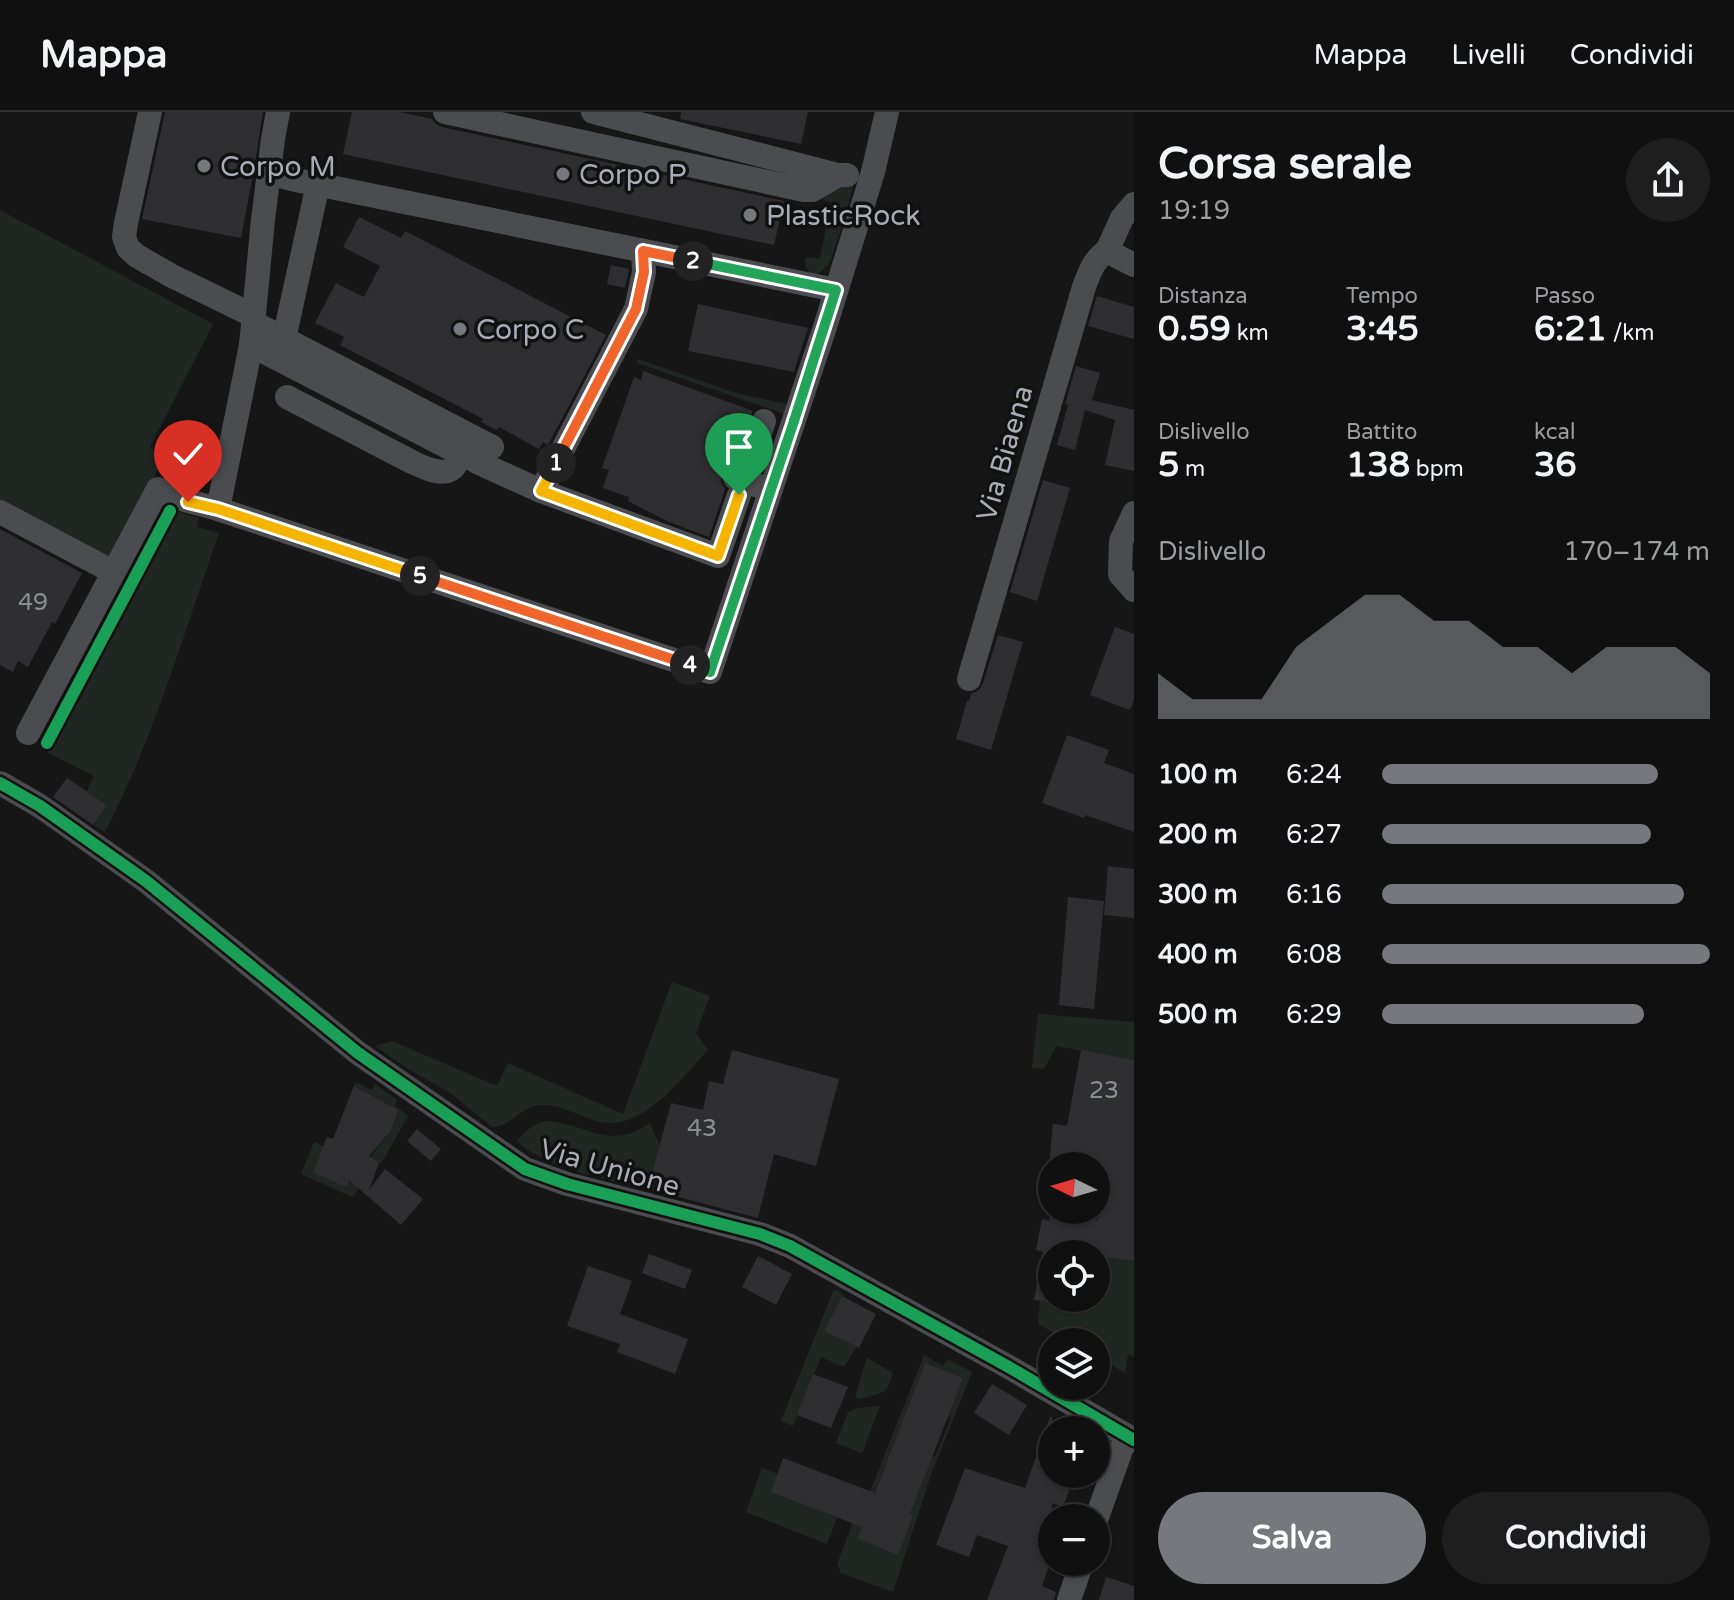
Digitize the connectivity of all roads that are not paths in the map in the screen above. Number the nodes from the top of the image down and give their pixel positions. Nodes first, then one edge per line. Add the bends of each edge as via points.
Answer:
1 (150, 112) edge
2 (278, 112) edge
3 (445, 112) edge
4 (593, 112) edge
5 (887, 112) edge
6 (269, 168) junction
7 (873, 172) junction
8 (838, 175) junction
9 (318, 184) junction
10 (1134, 204) edge
11 (643, 251) junction
12 (1107, 251) junction
13 (1134, 265) edge
14 (836, 290) junction
15 (253, 328) junction
16 (284, 339) junction
17 (287, 397) dead end
18 (764, 421) dead end
19 (475, 455) junction
20 (751, 483) junction
21 (541, 491) junction
22 (218, 509) junction
23 (0, 512) edge
24 (1134, 513) edge
25 (113, 572) junction
26 (1134, 590) edge
27 (969, 679) dead end
28 (28, 733) dead end
29 (0, 783) edge
30 (1130, 1438) edge
31 (1103, 1504) edge
32 (1077, 1576) edge
33 (1069, 1600) edge

1 - 15 street via 126,223 128,248
2 - 6 street
3 - 8 street via 804,190
4 - 8 street
5 - 7 street
6 - 9 street via 280,176
6 - 15 street
7 - 8 street
7 - 14 street
9 - 11 street
9 - 16 street
10 - 12 street, Via Biaena
11 - 14 street via 689,268
11 - 21 street via 636,309
12 - 13 street
12 - 27 street, Via Biaena via 1092,267 1084,287
14 - 20 street
15 - 16 street
15 - 19 street
15 - 22 street
16 - 19 street
17 - 19 street via 429,469 446,472
18 - 20 street
19 - 21 street
20 - 21 street via 718,556
20 - 22 street via 710,672
22 - 25 street via 158,489
23 - 25 street
24 - 26 street via 1121,541 1120,574
25 - 28 street
29 - 30 street, Via Unione via 146,881 358,1053 525,1169 790,1246
30 - 31 street, Via Unione
32 - 33 street

